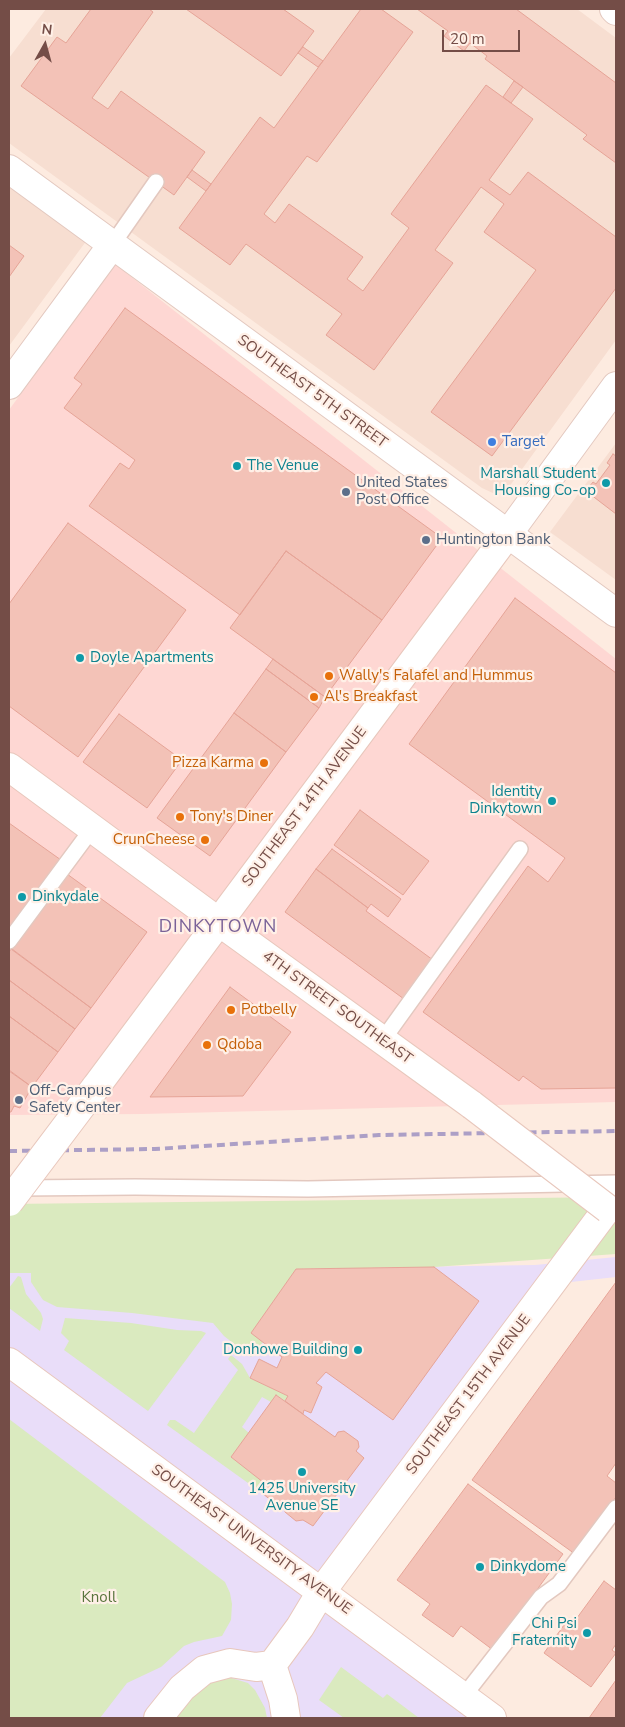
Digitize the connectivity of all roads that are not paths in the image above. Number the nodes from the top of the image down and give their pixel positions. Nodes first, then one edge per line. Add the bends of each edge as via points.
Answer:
1 (9, 169) edge
2 (156, 182) dead end
3 (112, 245) junction
4 (9, 384) edge
5 (616, 386) edge
6 (508, 534) junction
7 (616, 613) edge
8 (9, 767) edge
9 (92, 829) junction
10 (520, 849) dead end
11 (219, 922) junction
12 (9, 941) edge
13 (382, 1041) junction
14 (616, 1184) edge
15 (9, 1188) edge
16 (9, 1202) edge
17 (613, 1207) edge
18 (9, 1362) edge
19 (616, 1508) edge
20 (322, 1592) junction
21 (272, 1665) junction
22 (463, 1697) junction
23 (158, 1718) edge
24 (286, 1718) edge
25 (492, 1718) edge

1 - 3 street, SOUTHEAST 5TH STREET
2 - 3 lane
3 - 4 street
3 - 6 street, SOUTHEAST 5TH STREET
5 - 6 street, SOUTHEAST 14TH AVENUE
6 - 7 street, SOUTHEAST 5TH STREET
6 - 11 street, SOUTHEAST 14TH AVENUE
8 - 9 street, 4TH STREET SOUTHEAST
9 - 11 street, 4TH STREET SOUTHEAST
9 - 12 lane
10 - 13 lane
11 - 13 street, 4TH STREET SOUTHEAST
11 - 16 street, SOUTHEAST 14TH AVENUE, bridge
13 - 17 street, 4TH STREET SOUTHEAST, bridge
14 - 15 lane via 308,1189
17 - 20 street, SOUTHEAST 15TH AVENUE
18 - 20 street, SOUTHEAST UNIVERSITY AVENUE
19 - 22 lane via 559,1584 541,1597
20 - 21 street, SOUTHEAST 15TH AVENUE
20 - 22 street, SOUTHEAST UNIVERSITY AVENUE
21 - 23 street via 256,1667 230,1663 204,1670 182,1688
21 - 24 street via 284,1699
22 - 25 street, SOUTHEAST UNIVERSITY AVENUE

